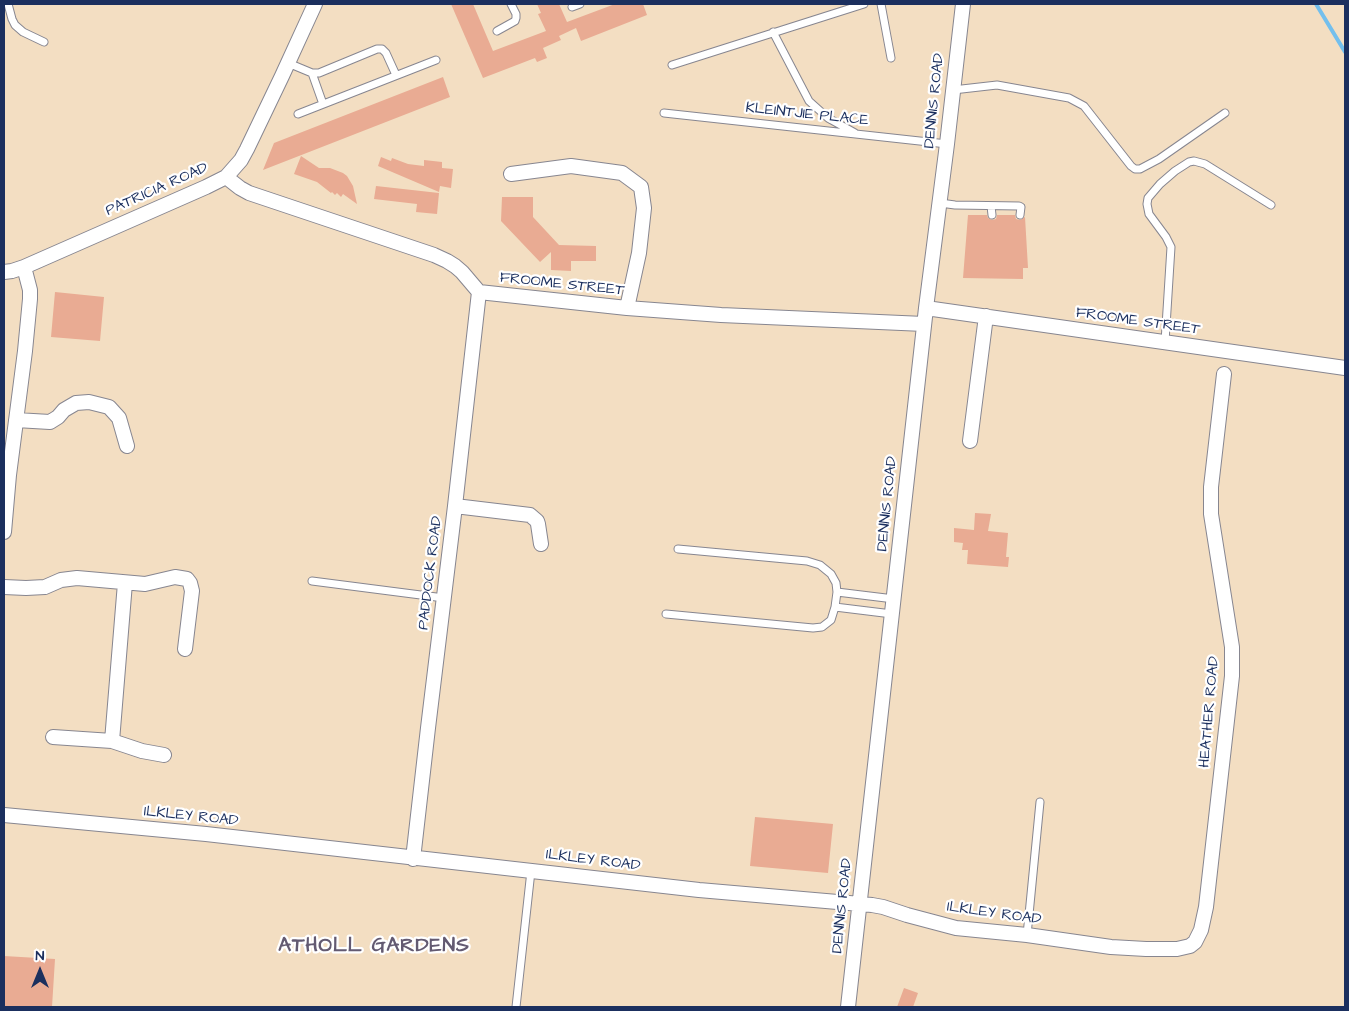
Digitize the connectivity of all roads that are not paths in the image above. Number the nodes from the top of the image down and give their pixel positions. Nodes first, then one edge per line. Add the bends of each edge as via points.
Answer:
1 (8, 4) edge
2 (315, 4) edge
3 (511, 4) edge
4 (580, 4) edge
5 (864, 4) edge
6 (881, 4) edge
7 (963, 4) edge
8 (572, 7) dead end
9 (497, 31) dead end
10 (773, 32) junction
11 (44, 42) dead end
12 (891, 58) dead end
13 (436, 60) dead end
14 (288, 63) junction
15 (672, 64) dead end
16 (312, 73) junction
17 (396, 76) junction
18 (953, 90) junction
19 (324, 104) junction
20 (664, 113) dead end
21 (298, 114) dead end
22 (1225, 114) dead end
23 (858, 134) junction
24 (947, 144) junction
25 (511, 174) dead end
26 (226, 177) junction
27 (940, 204) junction
28 (1271, 205) dead end
29 (991, 206) junction
30 (992, 215) dead end
31 (1020, 215) dead end
32 (24, 267) junction
33 (4, 272) edge
34 (479, 292) junction
35 (627, 308) junction
36 (926, 308) junction
37 (986, 316) junction
38 (924, 324) junction
39 (1164, 342) junction
40 (1345, 368) edge
41 (1224, 374) dead end
42 (16, 420) junction
43 (970, 441) dead end
44 (127, 446) dead end
45 (456, 506) junction
46 (4, 532) edge
47 (541, 544) dead end
48 (678, 549) dead end
49 (312, 581) dead end
50 (125, 583) junction
51 (4, 587) edge
52 (837, 592) junction
53 (444, 598) junction
54 (894, 599) junction
55 (835, 607) junction
56 (666, 614) dead end
57 (892, 614) junction
58 (185, 650) dead end
59 (53, 737) dead end
60 (112, 741) junction
61 (164, 755) dead end
62 (1040, 802) dead end
63 (4, 815) edge
64 (413, 859) junction
65 (531, 871) junction
66 (859, 904) junction
67 (1027, 935) junction
68 (1177, 949) joint
69 (516, 1007) edge
70 (848, 1007) edge

1 - 11 lane via 15,25
2 - 14 street, PATRICIA ROAD
3 - 9 lane via 516,14 515,21
4 - 8 lane
5 - 10 lane
6 - 12 lane
7 - 18 street, DENNIS ROAD
10 - 15 lane
10 - 23 lane via 809,101 828,118
13 - 17 lane
14 - 16 lane
14 - 26 street, PATRICIA ROAD via 247,149
16 - 17 lane via 382,50
16 - 19 lane
17 - 19 lane
18 - 22 lane via 997,85 1069,98 1084,106 1135,169 1159,159
18 - 24 street, DENNIS ROAD
19 - 21 lane
20 - 23 lane, KLEINTJIE PLACE
23 - 24 lane, KLEINTJIE PLACE
24 - 27 street, DENNIS ROAD
25 - 35 street via 571,166 622,173 641,187 644,208
26 - 32 street, PATRICIA ROAD
26 - 34 street, FROOME STREET via 250,193 434,255 456,266
27 - 29 lane
27 - 36 street, DENNIS ROAD
28 - 39 lane via 1205,164 1194,161 1175,171 1148,198 1149,214 1170,247
29 - 30 lane
29 - 31 lane via 1019,206
32 - 33 street, PATRICIA ROAD
32 - 42 street via 30,299
34 - 35 street, FROOME STREET
34 - 45 street, PADDOCK ROAD
35 - 38 street, FROOME STREET
36 - 37 street, FROOME STREET
36 - 38 street, DENNIS ROAD
37 - 39 street, FROOME STREET
37 - 43 street
38 - 54 street, DENNIS ROAD
39 - 40 street, FROOME STREET
41 - 68 street, HEATHER ROAD via 1211,514 1232,647 1232,676 1204,920 1195,942
42 - 44 street via 50,422 70,406 89,402 109,407 119,418
42 - 46 street
45 - 47 street via 530,515 537,521
45 - 53 street, PADDOCK ROAD
48 - 52 lane via 807,561 820,565 831,574
49 - 53 lane
50 - 51 street via 76,578 45,587
50 - 58 street via 145,584 175,577 187,579 192,591
50 - 60 street
52 - 54 lane
52 - 55 lane
53 - 64 street, PADDOCK ROAD
54 - 57 street, DENNIS ROAD
55 - 56 lane via 831,620 813,628
55 - 57 lane
57 - 66 street, DENNIS ROAD
59 - 60 street
60 - 61 street
62 - 67 lane
63 - 64 street, ILKLEY ROAD via 206,834
64 - 65 street, ILKLEY ROAD
65 - 66 street, ILKLEY ROAD
65 - 69 lane
66 - 67 street, ILKLEY ROAD via 884,907 956,928
66 - 70 street, DENNIS ROAD
67 - 68 street, ILKLEY ROAD via 1131,948

